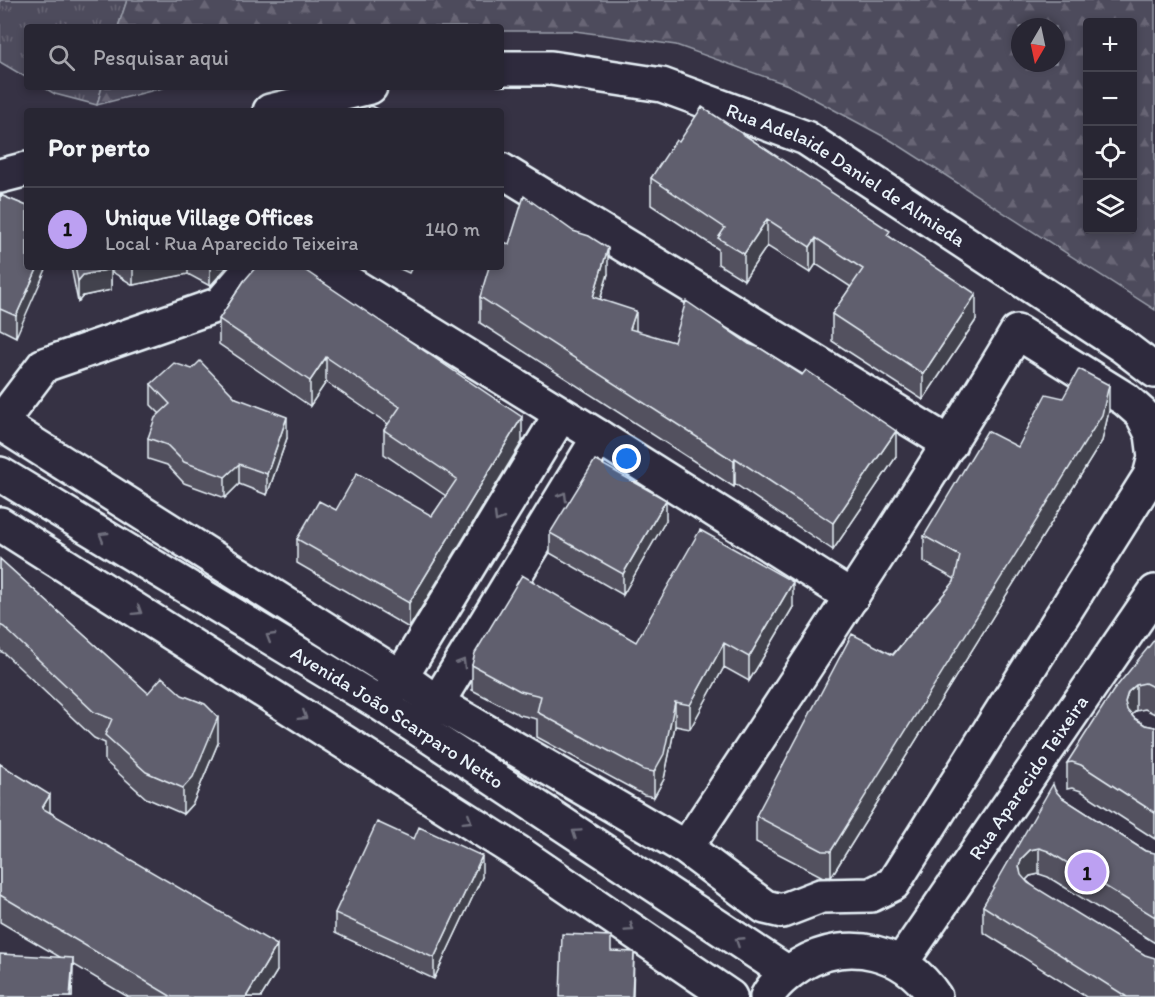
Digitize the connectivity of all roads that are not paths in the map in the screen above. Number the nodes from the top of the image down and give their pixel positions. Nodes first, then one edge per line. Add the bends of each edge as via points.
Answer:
1 (504, 68) edge
2 (358, 90) edge
3 (282, 108) edge
4 (24, 170) edge
5 (504, 172) edge
6 (0, 176) edge
7 (249, 270) edge
8 (328, 270) edge
9 (1155, 371) edge
10 (561, 414) junction
11 (598, 437) junction
12 (950, 444) junction
13 (0, 474) edge
14 (0, 524) edge
15 (1155, 592) edge
16 (852, 597) junction
17 (401, 677) junction
18 (438, 703) junction
19 (381, 704) junction
20 (417, 728) junction
21 (686, 848) junction
22 (901, 963) junction
23 (777, 985) edge
24 (730, 997) edge
25 (936, 997) edge

1 - 9 street, Rua Adelaide Daniel de Almieda via 551,68 662,85 806,138
2 - 3 street
4 - 6 street
5 - 12 street
7 - 17 street via 220,304 44,365 0,423
8 - 10 street
10 - 11 street
10 -> 17 street
11 - 16 street
18 -> 11 street
12 - 16 street
12 - 21 street via 1017,332 1125,399 1142,414 1152,434 1155,457 1150,476 893,884 871,895 821,896 782,911 765,907
19 -> 13 street, Avenida João Scarparo Netto
14 -> 24 street via 516,851
15 - 22 street, Rua Aparecido Teixeira
16 - 21 street
17 - 18 street
17 - 19 street
18 - 20 street
18 - 21 street
19 - 20 street, Avenida João Scarparo Netto
23 -> 20 street, Avenida João Scarparo Netto
22 - 23 street via 873,951 843,950 813,957
22 - 25 street via 925,981

